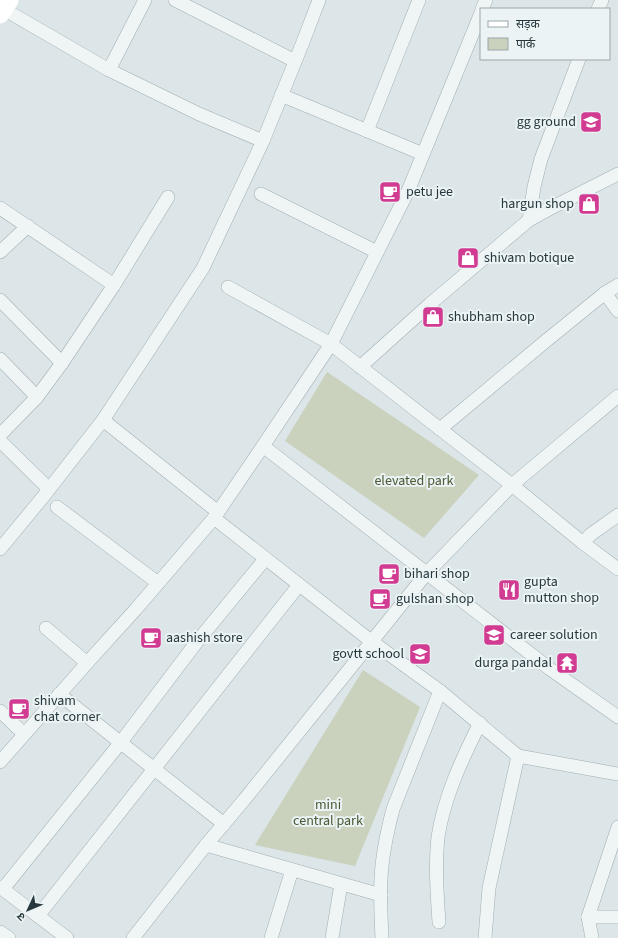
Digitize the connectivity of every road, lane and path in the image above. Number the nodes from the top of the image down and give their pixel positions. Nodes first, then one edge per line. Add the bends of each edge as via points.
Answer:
1 (145, 0) edge
2 (176, 0) edge
3 (319, 0) edge
4 (419, 0) edge
5 (3, 7) edge
6 (480, 14) edge
7 (579, 60) edge
8 (295, 61) junction
9 (109, 70) junction
10 (281, 95) junction
11 (368, 131) junction
12 (263, 141) junction
13 (423, 154) junction
14 (618, 174) edge
15 (261, 194) dead end
16 (168, 197) dead end
17 (0, 208) edge
18 (529, 220) junction
19 (28, 226) junction
20 (0, 252) edge
21 (377, 252) junction
22 (114, 285) junction
23 (618, 285) edge
24 (228, 287) dead end
25 (605, 293) junction
26 (0, 300) edge
27 (618, 311) edge
28 (331, 344) junction
29 (0, 359) edge
30 (62, 363) junction
31 (360, 367) junction
32 (618, 396) edge
33 (37, 397) junction
34 (103, 420) junction
35 (440, 429) junction
36 (0, 435) edge
37 (0, 440) edge
38 (264, 446) junction
39 (512, 485) junction
40 (49, 490) junction
41 (57, 507) dead end
42 (216, 515) junction
43 (618, 515) edge
44 (583, 543) junction
45 (0, 548) edge
46 (265, 559) junction
47 (618, 569) edge
48 (426, 574) junction
49 (158, 583) junction
50 (299, 585) junction
51 (46, 628) dead end
52 (371, 641) junction
53 (87, 663) junction
54 (440, 691) junction
55 (60, 694) junction
56 (0, 711) edge
57 (618, 717) edge
58 (480, 723) junction
59 (24, 734) junction
60 (121, 742) junction
61 (518, 756) junction
62 (0, 762) edge
63 (155, 768) junction
64 (618, 774) edge
65 (224, 824) junction
66 (618, 827) edge
67 (206, 845) junction
68 (292, 870) junction
69 (341, 884) junction
70 (1, 888) edge
71 (381, 895) junction
72 (38, 916) junction
73 (588, 917) junction
74 (618, 917) edge
75 (439, 922) dead end
76 (0, 932) edge
77 (9, 938) edge
78 (67, 938) edge
79 (133, 938) edge
80 (271, 938) edge
81 (332, 938) edge
82 (382, 938) edge
83 (485, 938) edge
84 (592, 938) edge

1 - 9 street
2 - 8 street
3 - 8 street
4 - 11 street
5 - 9 street
6 - 13 street
7 - 18 street via 541,159
8 - 10 street
9 - 12 street via 199,114
10 - 11 street
10 - 12 street
11 - 13 street
12 - 34 street via 203,268
13 - 21 street via 408,191
14 - 18 street
15 - 21 street
16 - 22 street
17 - 19 street
18 - 31 street
19 - 20 street
19 - 22 street
21 - 28 street
22 - 30 street
23 - 25 street
24 - 28 street
25 - 27 street
25 - 35 street
26 - 30 street
28 - 31 street
28 - 38 street
29 - 33 street
30 - 33 street
31 - 35 street
32 - 39 street
33 - 36 street
34 - 40 street
34 - 42 street
35 - 39 street
37 - 40 street
38 - 42 street
38 - 48 street
39 - 44 street
39 - 48 street
40 - 45 street
41 - 49 street
42 - 46 street
42 - 49 street
43 - 44 street
44 - 47 street
46 - 50 street
46 - 60 street via 196,643
48 - 52 street
48 - 57 street via 550,669
49 - 53 street
50 - 52 street
50 - 63 street
51 - 53 street
52 - 54 street
52 - 65 street
53 - 55 street
54 - 58 street
54 - 71 street via 393,809 384,845
55 - 59 street
55 - 60 street
56 - 59 street
58 - 61 street
58 - 75 street via 448,796 438,837 436,887
59 - 62 street
60 - 63 street
60 - 70 street
61 - 64 street
61 - 83 street via 489,888
63 - 65 street
63 - 72 street
65 - 67 street
66 - 73 street
67 - 68 street
67 - 79 street
68 - 69 street
68 - 80 street
69 - 71 street
69 - 81 street
70 - 72 street
71 - 82 street
72 - 78 street
73 - 74 street
73 - 84 street
76 - 77 street

